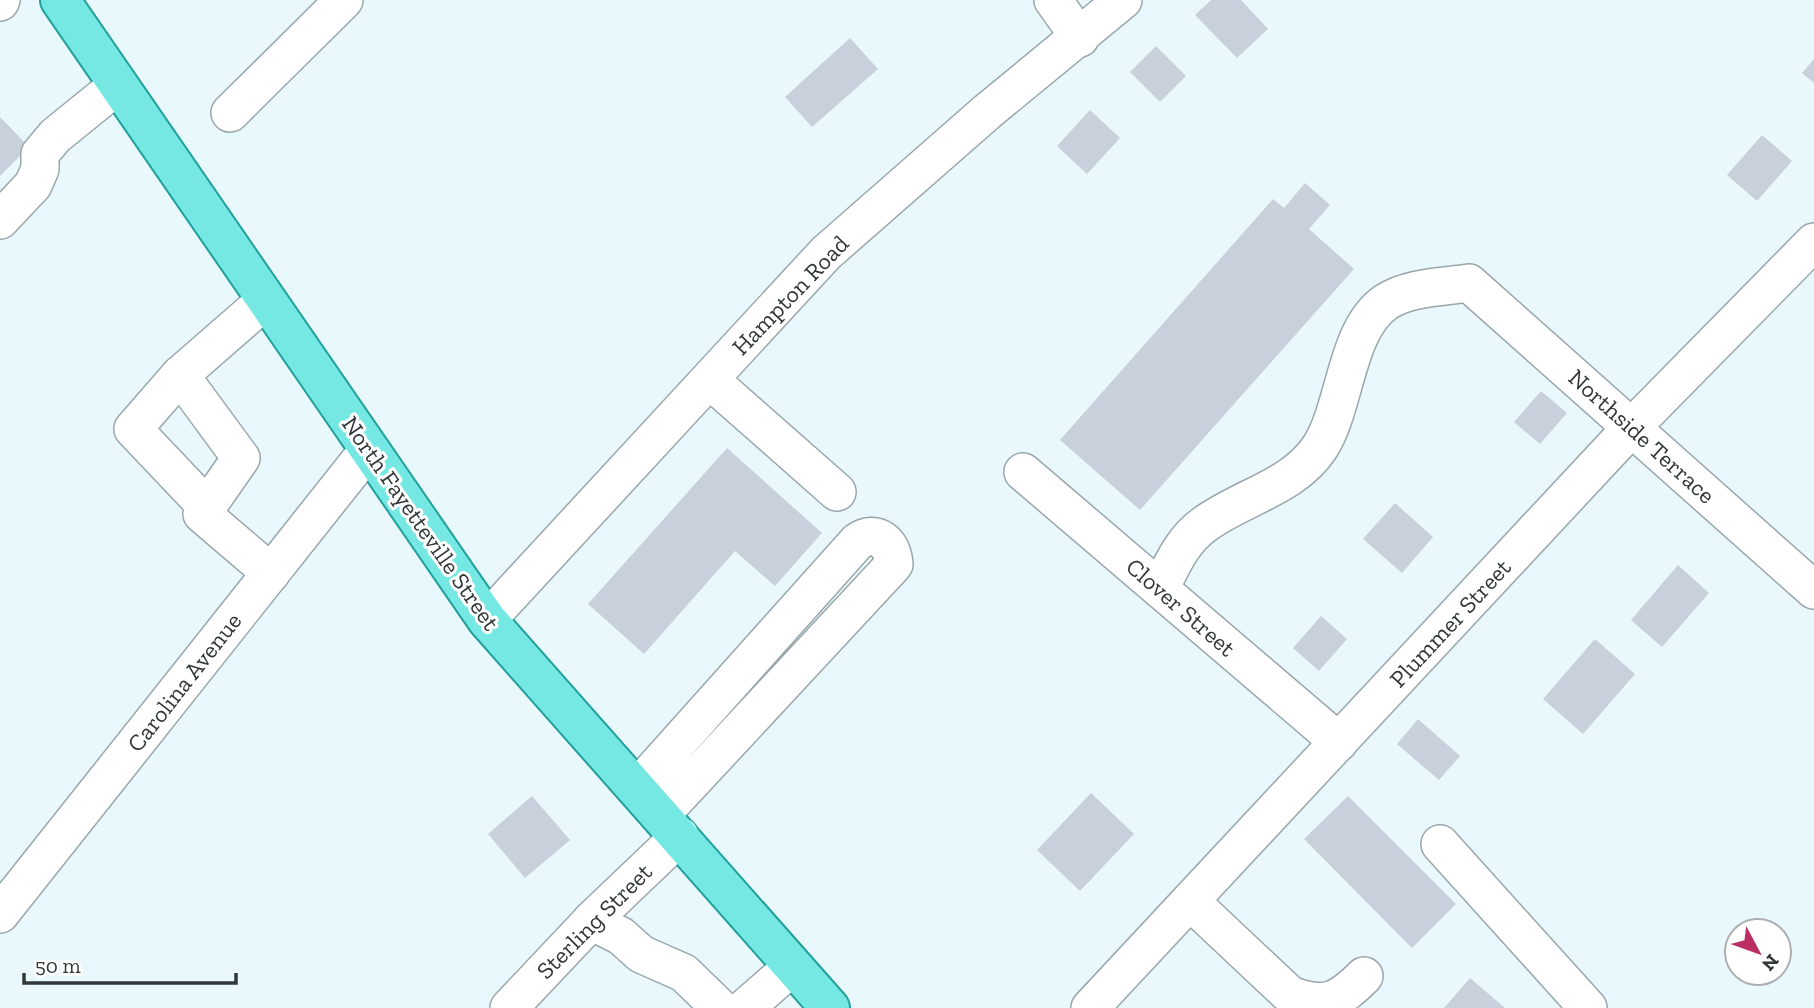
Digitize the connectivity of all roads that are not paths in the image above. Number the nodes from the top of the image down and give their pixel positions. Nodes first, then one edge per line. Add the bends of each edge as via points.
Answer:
1 (60, 0) edge
2 (344, 0) edge
3 (1053, 0) edge
4 (1123, 0) edge
5 (1080, 38) junction
6 (118, 85) junction
7 (230, 113) dead end
8 (0, 220) edge
9 (1814, 242) edge
10 (266, 300) junction
11 (180, 375) junction
12 (710, 380) junction
13 (1633, 426) junction
14 (369, 449) junction
15 (1024, 472) dead end
16 (837, 492) dead end
17 (210, 503) junction
18 (271, 573) junction
19 (1160, 589) junction
20 (1814, 590) edge
21 (487, 620) junction
22 (1339, 742) junction
23 (660, 813) junction
24 (1440, 844) dead end
25 (1190, 901) junction
26 (0, 914) edge
27 (591, 921) junction
28 (793, 966) junction
29 (1364, 976) dead end
30 (509, 1008) edge
31 (720, 1008) edge
32 (745, 1008) edge
33 (830, 1008) edge
34 (1090, 1008) edge
35 (1588, 1008) edge

1 - 6 main road, North Fayetteville Street
2 - 7 street
3 - 5 street
4 - 5 street, Hampton Road
5 - 12 street, Hampton Road via 988,111 826,253
6 - 8 street via 55,136 40,154 33,185
6 - 10 main road, North Fayetteville Street
9 - 13 street, Plummer Street
10 - 11 street
10 - 14 main road, North Fayetteville Street
11 - 17 street via 241,458
11 - 17 street via 133,429
12 - 16 street
12 - 21 street, Hampton Road
13 - 19 street, Northside Terrace via 1469,283 1410,292 1385,303 1366,324 1333,421 1319,448 1298,471 1205,524 1182,545
13 - 20 street, Northside Terrace
13 - 22 street, Plummer Street
14 - 18 street, Carolina Avenue
14 - 21 main road, North Fayetteville Street
15 - 19 street, Clover Street
17 - 18 street via 202,514
18 - 26 street, Carolina Avenue
19 - 22 street, Clover Street
21 - 23 main road, North Fayetteville Street
22 - 25 street, Plummer Street
23 - 23 street via 894,564 887,543 876,535 857,542
23 - 27 street, Sterling Street
23 - 28 main road, North Fayetteville Street
24 - 35 street
25 - 29 street via 1308,1007 1323,1007 1340,999
25 - 34 street, Plummer Street
27 - 30 street, Sterling Street
27 - 31 street via 621,936 641,954 684,973
28 - 32 street
28 - 33 main road, North Fayetteville Street

